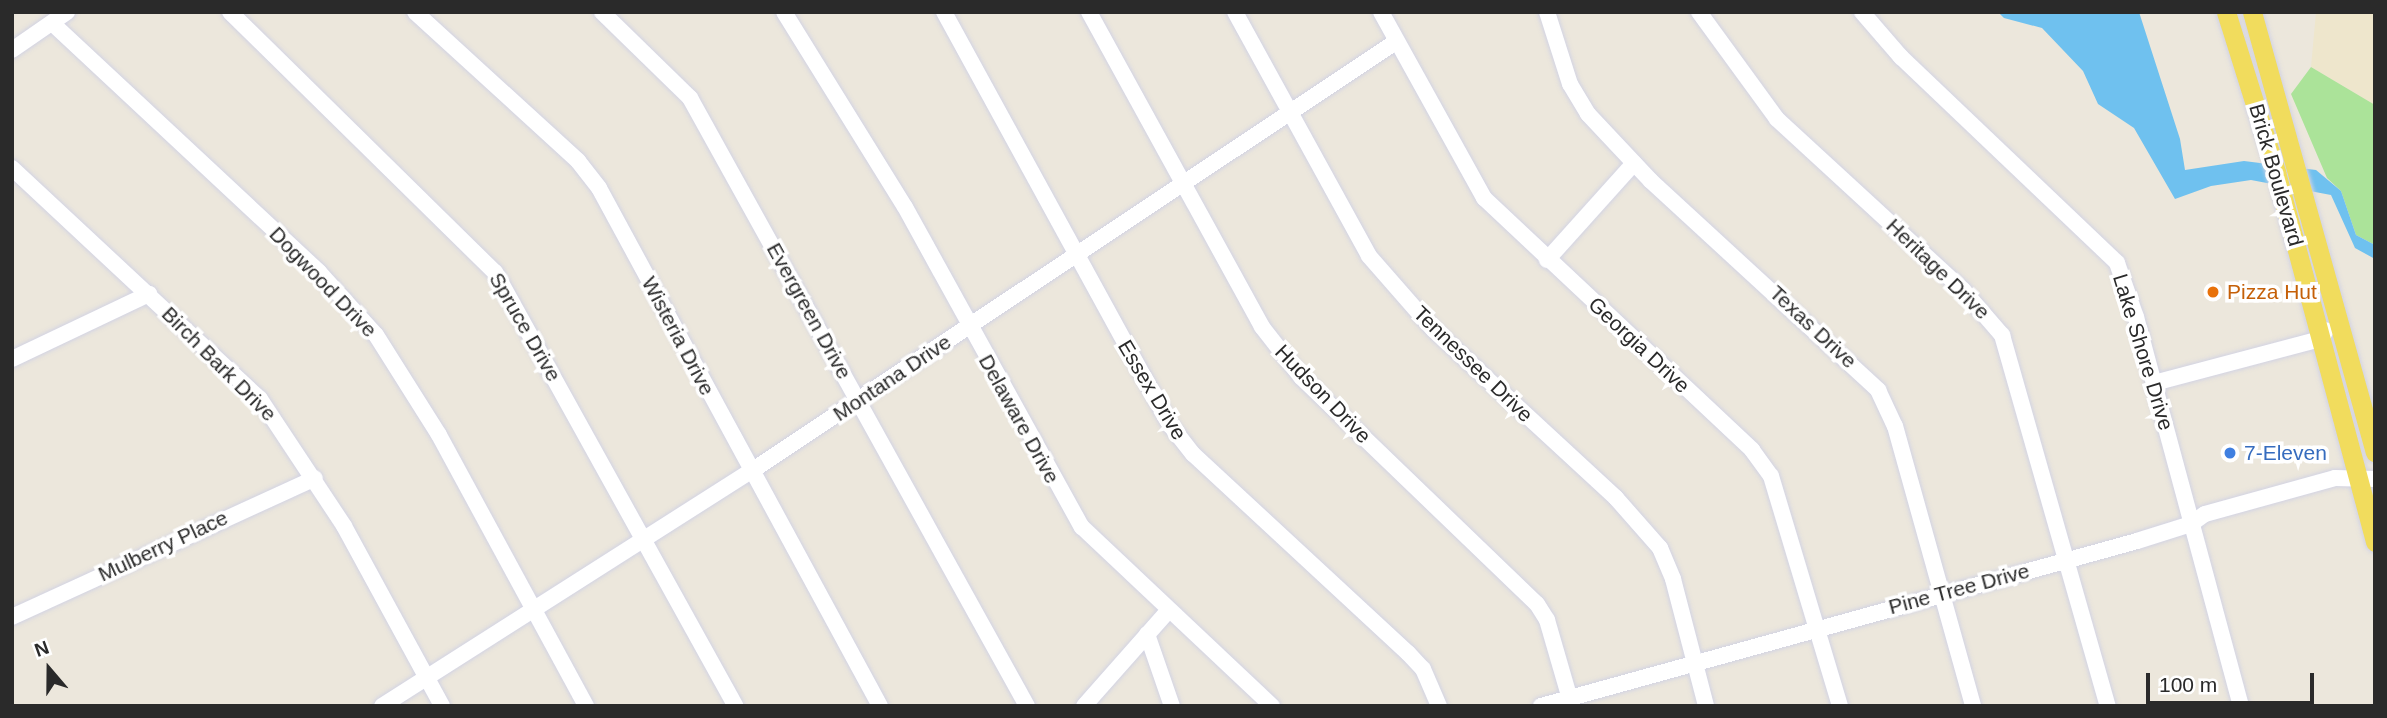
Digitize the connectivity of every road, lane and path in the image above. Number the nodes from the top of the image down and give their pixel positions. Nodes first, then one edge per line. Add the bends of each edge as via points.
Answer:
1 (67, 12) edge
2 (230, 12) edge
3 (415, 12) edge
4 (602, 12) edge
5 (784, 12) edge
6 (944, 12) edge
7 (1089, 12) edge
8 (1234, 12) edge
9 (1381, 12) edge
10 (1547, 12) edge
11 (1699, 12) edge
12 (1863, 12) edge
13 (2226, 12) edge
14 (2252, 12) edge
15 (52, 23) junction
16 (1397, 41) junction
17 (12, 50) edge
18 (1290, 112) junction
19 (1634, 163) junction
20 (12, 168) edge
21 (1182, 184) junction
22 (1076, 255) junction
23 (1547, 260) junction
24 (149, 294) junction
25 (2337, 307) junction
26 (968, 327) junction
27 (2321, 339) junction
28 (12, 359) edge
29 (2154, 383) junction
30 (859, 400) junction
31 (2375, 452) edge
32 (750, 472) junction
33 (315, 478) junction
34 (2365, 478) edge
35 (2191, 524) junction
36 (646, 541) junction
37 (2375, 542) edge
38 (2067, 559) junction
39 (1942, 593) junction
40 (533, 610) junction
41 (1169, 610) junction
42 (12, 617) edge
43 (1819, 627) junction
44 (1147, 635) junction
45 (1695, 663) junction
46 (426, 676) junction
47 (1571, 702) edge
48 (382, 706) edge
49 (442, 706) edge
50 (586, 706) edge
51 (736, 706) edge
52 (880, 706) edge
53 (1027, 706) edge
54 (1084, 706) edge
55 (1172, 706) edge
56 (1272, 706) edge
57 (1439, 706) edge
58 (1541, 706) edge
59 (1706, 706) edge
60 (1840, 706) edge
61 (1973, 706) edge
62 (2108, 706) edge
63 (2241, 706) edge

1 - 15 street
2 - 36 street, Spruce Drive via 480,253
3 - 32 street, Wisteria Drive via 578,161 599,188
4 - 30 street, Evergreen Drive via 690,98
5 - 26 street, Delaware Drive via 905,207
6 - 22 street, Essex Drive
7 - 21 street, Hudson Drive
8 - 18 street, Tennessee Drive
9 - 16 street, Georgia Drive
10 - 19 street, Texas Drive via 1578,101
11 - 38 street, Heritage Drive via 1777,119 1963,290 2002,335
12 - 29 street, Lake Shore Drive via 1901,57 2109,251 2136,317
13 - 27 main road, Brick Boulevard
14 - 25 main road, Brick Boulevard
15 - 17 street
15 - 40 street, Dogwood Drive via 319,272 376,335 439,435
16 - 18 street, Montana Drive
16 - 23 street, Georgia Drive via 1484,198
18 - 21 street, Montana Drive
18 - 45 street, Tennessee Drive via 1369,257 1393,286 1616,498 1660,548
19 - 23 street
19 - 39 street, Texas Drive via 1878,390 1895,426
20 - 24 street, Birch Bark Drive
21 - 22 street, Montana Drive
21 - 47 street, Hudson Drive via 1286,361 1537,604 1548,620
22 - 26 street, Montana Drive
22 - 57 street, Essex Drive via 1171,426 1193,454 1408,653 1423,669
23 - 43 street, Georgia Drive via 1752,450 1771,476
24 - 28 street
24 - 33 street, Birch Bark Drive via 260,399
25 - 27 street
25 - 31 main road, Brick Boulevard
26 - 30 street, Montana Drive
26 - 41 street, Delaware Drive via 1082,527
27 - 29 street
27 - 34 main road, Brick Boulevard
29 - 35 street, Lake Shore Drive
30 - 32 street, Montana Drive
30 - 53 street, Evergreen Drive
32 - 36 street, Montana Drive
32 - 52 street, Wisteria Drive
33 - 42 street, Mulberry Place
33 - 46 street, Birch Bark Drive
34 - 35 street, Pine Tree Drive via 2205,514
34 - 37 main road, Brick Boulevard
35 - 38 street, Pine Tree Drive
35 - 63 street, Lake Shore Drive
36 - 40 street, Montana Drive
36 - 51 street, Spruce Drive
38 - 39 street, Pine Tree Drive
38 - 62 street, Heritage Drive
39 - 43 street, Pine Tree Drive
39 - 61 street, Texas Drive
40 - 46 street, Montana Drive
40 - 50 street, Dogwood Drive
41 - 44 street
41 - 56 street, Delaware Drive
43 - 45 street, Pine Tree Drive
43 - 60 street, Georgia Drive
44 - 54 street
44 - 55 street
45 - 47 street, Pine Tree Drive
45 - 59 street, Tennessee Drive
46 - 48 street, Montana Drive
46 - 49 street, Birch Bark Drive
47 - 58 street, Pine Tree Drive

